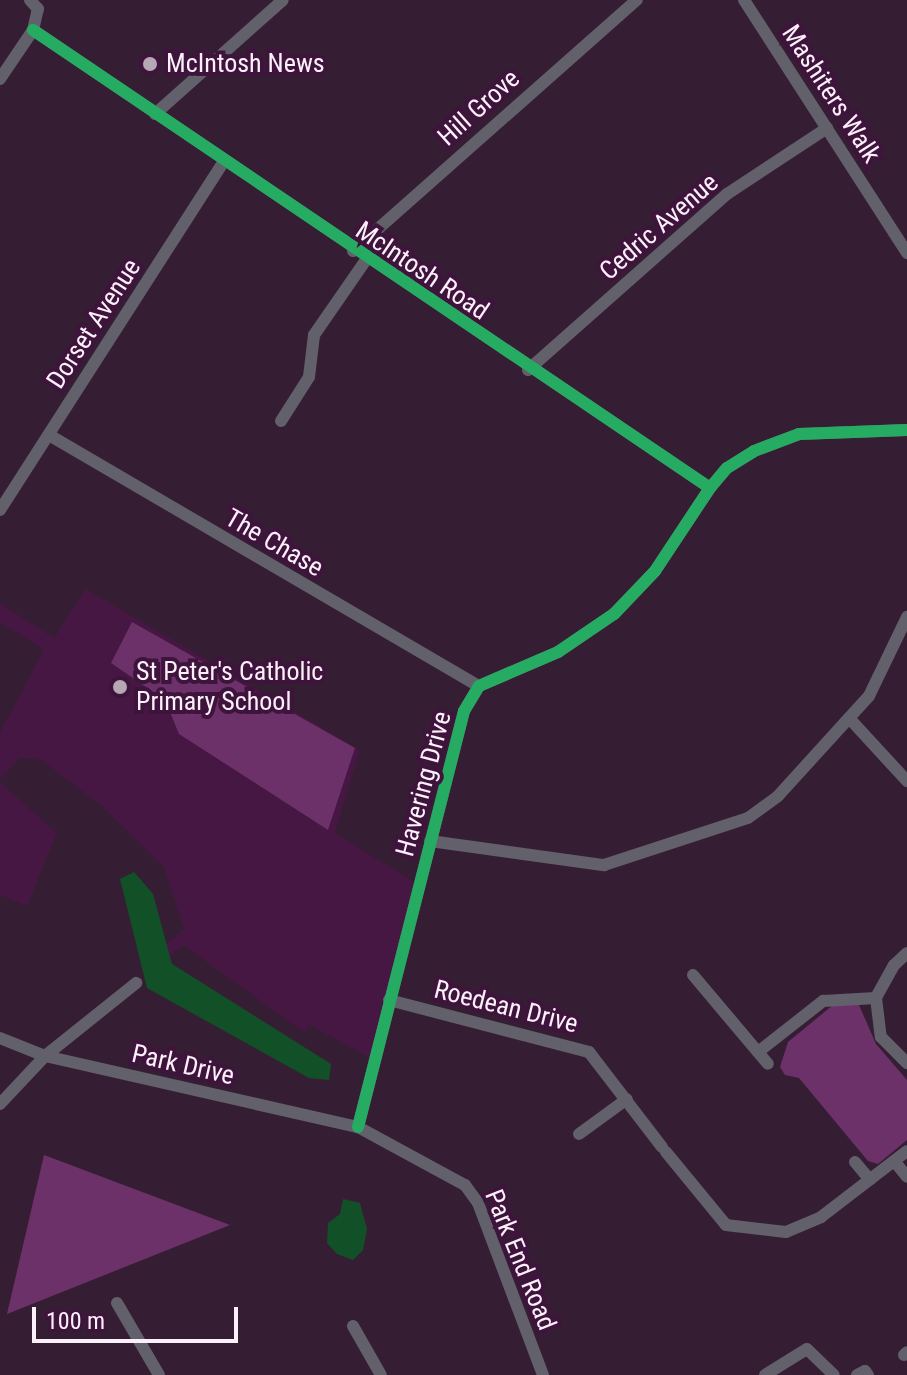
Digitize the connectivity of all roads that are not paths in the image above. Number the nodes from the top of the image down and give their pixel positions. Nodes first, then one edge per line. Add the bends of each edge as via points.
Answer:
1 (30, 0) edge
2 (283, 0) edge
3 (637, 0) edge
4 (744, 0) edge
5 (33, 30) junction
6 (0, 79) edge
7 (155, 114) junction
8 (827, 128) junction
9 (225, 160) junction
10 (353, 251) junction
11 (907, 253) edge
12 (366, 260) junction
13 (528, 370) junction
14 (281, 421) dead end
15 (907, 430) edge
16 (49, 435) junction
17 (710, 488) junction
18 (0, 510) edge
19 (907, 617) edge
20 (479, 686) junction
21 (849, 718) junction
22 (907, 781) edge
23 (430, 841) junction
24 (907, 953) edge
25 (693, 975) dead end
26 (136, 983) dead end
27 (876, 998) junction
28 (389, 1000) junction
29 (0, 1038) edge
30 (758, 1052) junction
31 (45, 1056) junction
32 (907, 1063) edge
33 (768, 1064) dead end
34 (627, 1099) junction
35 (0, 1104) edge
36 (358, 1127) junction
37 (579, 1134) dead end
38 (907, 1151) edge
39 (855, 1162) dead end
40 (895, 1162) junction
41 (907, 1177) edge
42 (870, 1180) junction
43 (117, 1303) dead end
44 (353, 1326) dead end
45 (159, 1375) edge
46 (381, 1375) edge
47 (543, 1375) edge
48 (765, 1375) edge
49 (834, 1375) edge
50 (857, 1375) edge
51 (868, 1375) edge

1 - 5 street via 38,9
2 - 7 street
3 - 10 street, Hill Grove
4 - 8 street, Mashiters Walk
5 - 6 street
5 - 7 street, McIntosh Road
7 - 9 street, McIntosh Road
8 - 11 street, Mashiters Walk
8 - 13 street, Cedric Avenue via 727,194
9 - 10 street, McIntosh Road
9 - 16 street, Dorset Avenue
10 - 12 street, McIntosh Road
12 - 13 street, McIntosh Road
12 - 14 street via 314,335 309,377
13 - 17 street, McIntosh Road
15 - 17 street, Havering Drive via 799,434 754,451 727,468
16 - 18 street, Dorset Avenue
16 - 20 street, The Chase
17 - 20 street, Havering Drive via 655,571 614,614 558,652
19 - 21 street via 869,696
20 - 23 street, Havering Drive via 464,711
21 - 22 street
21 - 23 street via 778,796 748,818 646,855 604,865 563,863
23 - 28 street, Havering Drive
24 - 27 street
25 - 30 street
26 - 31 street
27 - 30 street via 823,1001
27 - 32 street via 881,1037
28 - 34 street, Roedean Drive via 589,1052
28 - 36 street, Havering Drive
29 - 31 street, Park Drive
30 - 33 street
31 - 35 street
31 - 36 street, Park Drive
34 - 37 street
34 - 42 street, Roedean Drive via 734,1229 799,1230
36 - 47 street, Park End Road via 465,1185 478,1203
38 - 40 street, Roedean Drive
39 - 42 street
40 - 41 street
40 - 42 street, Roedean Drive
43 - 45 street
44 - 46 street
48 - 49 street via 807,1349
50 - 51 street

